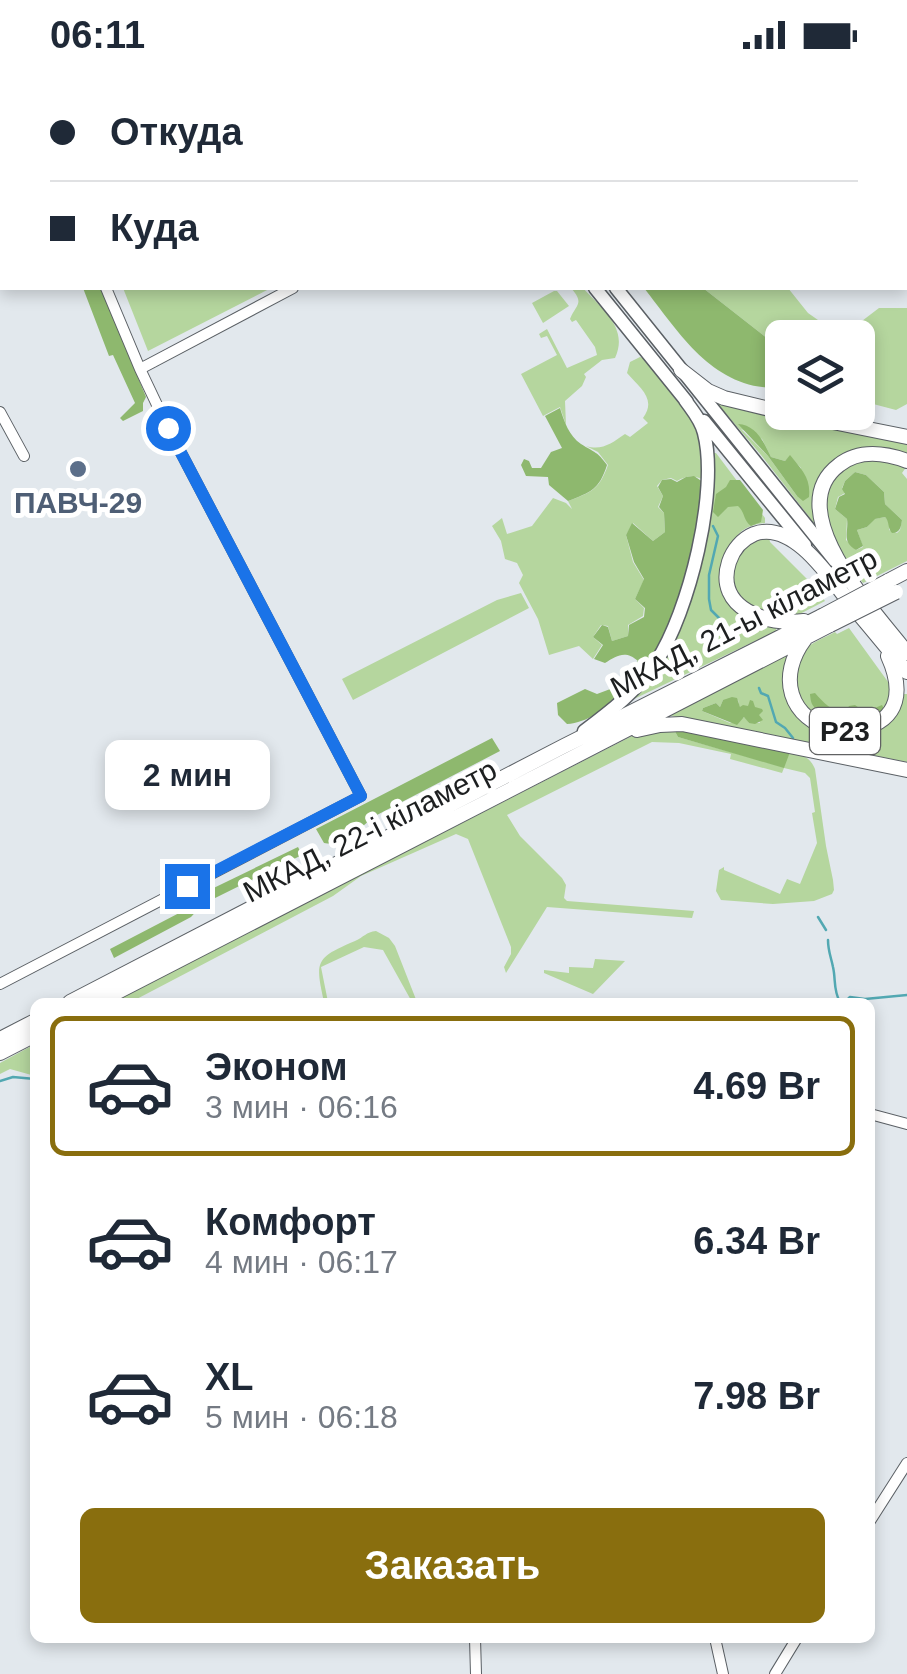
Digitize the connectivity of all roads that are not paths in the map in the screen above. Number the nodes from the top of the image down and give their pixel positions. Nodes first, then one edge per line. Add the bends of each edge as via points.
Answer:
1 (110, 290) edge
2 (289, 290) edge
3 (597, 290) edge
4 (618, 290) edge
5 (140, 370) junction
6 (680, 370) junction
7 (700, 394) junction
8 (685, 400) junction
9 (765, 408) edge
10 (705, 411) junction
11 (0, 412) edge
12 (872, 430) edge
13 (907, 437) edge
14 (24, 456) dead end
15 (907, 461) edge
16 (814, 557) junction
17 (902, 579) edge
18 (846, 582) junction
19 (877, 613) junction
20 (822, 620) junction
21 (807, 636) junction
22 (879, 637) junction
23 (907, 640) edge
24 (907, 652) edge
25 (907, 672) edge
26 (608, 734) junction
27 (564, 746) junction
28 (907, 770) edge
29 (0, 984) edge
30 (78, 998) edge
31 (106, 998) edge
32 (30, 1024) edge
33 (30, 1038) edge
34 (0, 1039) edge
35 (0, 1053) edge
36 (875, 1115) edge
37 (907, 1124) edge
38 (907, 1462) edge
39 (875, 1513) edge
40 (475, 1643) edge
41 (716, 1643) edge
42 (793, 1643) edge
43 (476, 1674) edge
44 (723, 1674) edge
45 (775, 1674) edge

1 - 5 street
2 - 5 street
3 - 8 main road, Р23
4 - 6 main road, Р23
5 - 29 street via 361,796
6 - 7 main road, Р23
6 - 9 highway, Р23 via 708,391
7 - 8 main road
7 - 10 main road, Р23
8 - 10 main road, Р23
8 - 27 main road, Р23 via 703,429 708,462 686,598 668,642 639,684
10 - 16 main road, Р23
10 - 18 main road, Р23 via 750,452
11 - 14 street
12 - 13 highway, Р23
15 - 18 highway, Р23 via 858,456 828,477 821,516
16 - 18 highway, Р23
16 - 20 highway, Р23 via 778,534 756,534 733,554 726,580 735,600 761,618 786,624
17 - 20 highway, МКАД, 21-ы кіламетр, bridge
18 - 19 highway, Р23
18 - 22 highway, Р23
19 - 23 highway, Р23
19 - 24 highway, Р23
20 - 21 highway, МКАД, 21-ы кіламетр
20 - 26 highway, МКАД, 21-ы кіламетр
21 - 22 highway, Р23 via 791,662 792,696 814,720 844,732 879,722 897,698 894,670
21 - 26 highway, МКАД, 21-ы кіламетр
22 - 25 highway, Р23
26 - 27 highway, МКАД, 22-і кіламетр
26 - 28 highway, Р23 via 671,723
26 - 31 highway, МКАД, 22-і кіламетр
27 - 30 highway, МКАД, 22-і кіламетр
32 - 34 highway
33 - 35 highway
36 - 37 street
38 - 39 street
40 - 43 street
41 - 44 street
42 - 45 street

